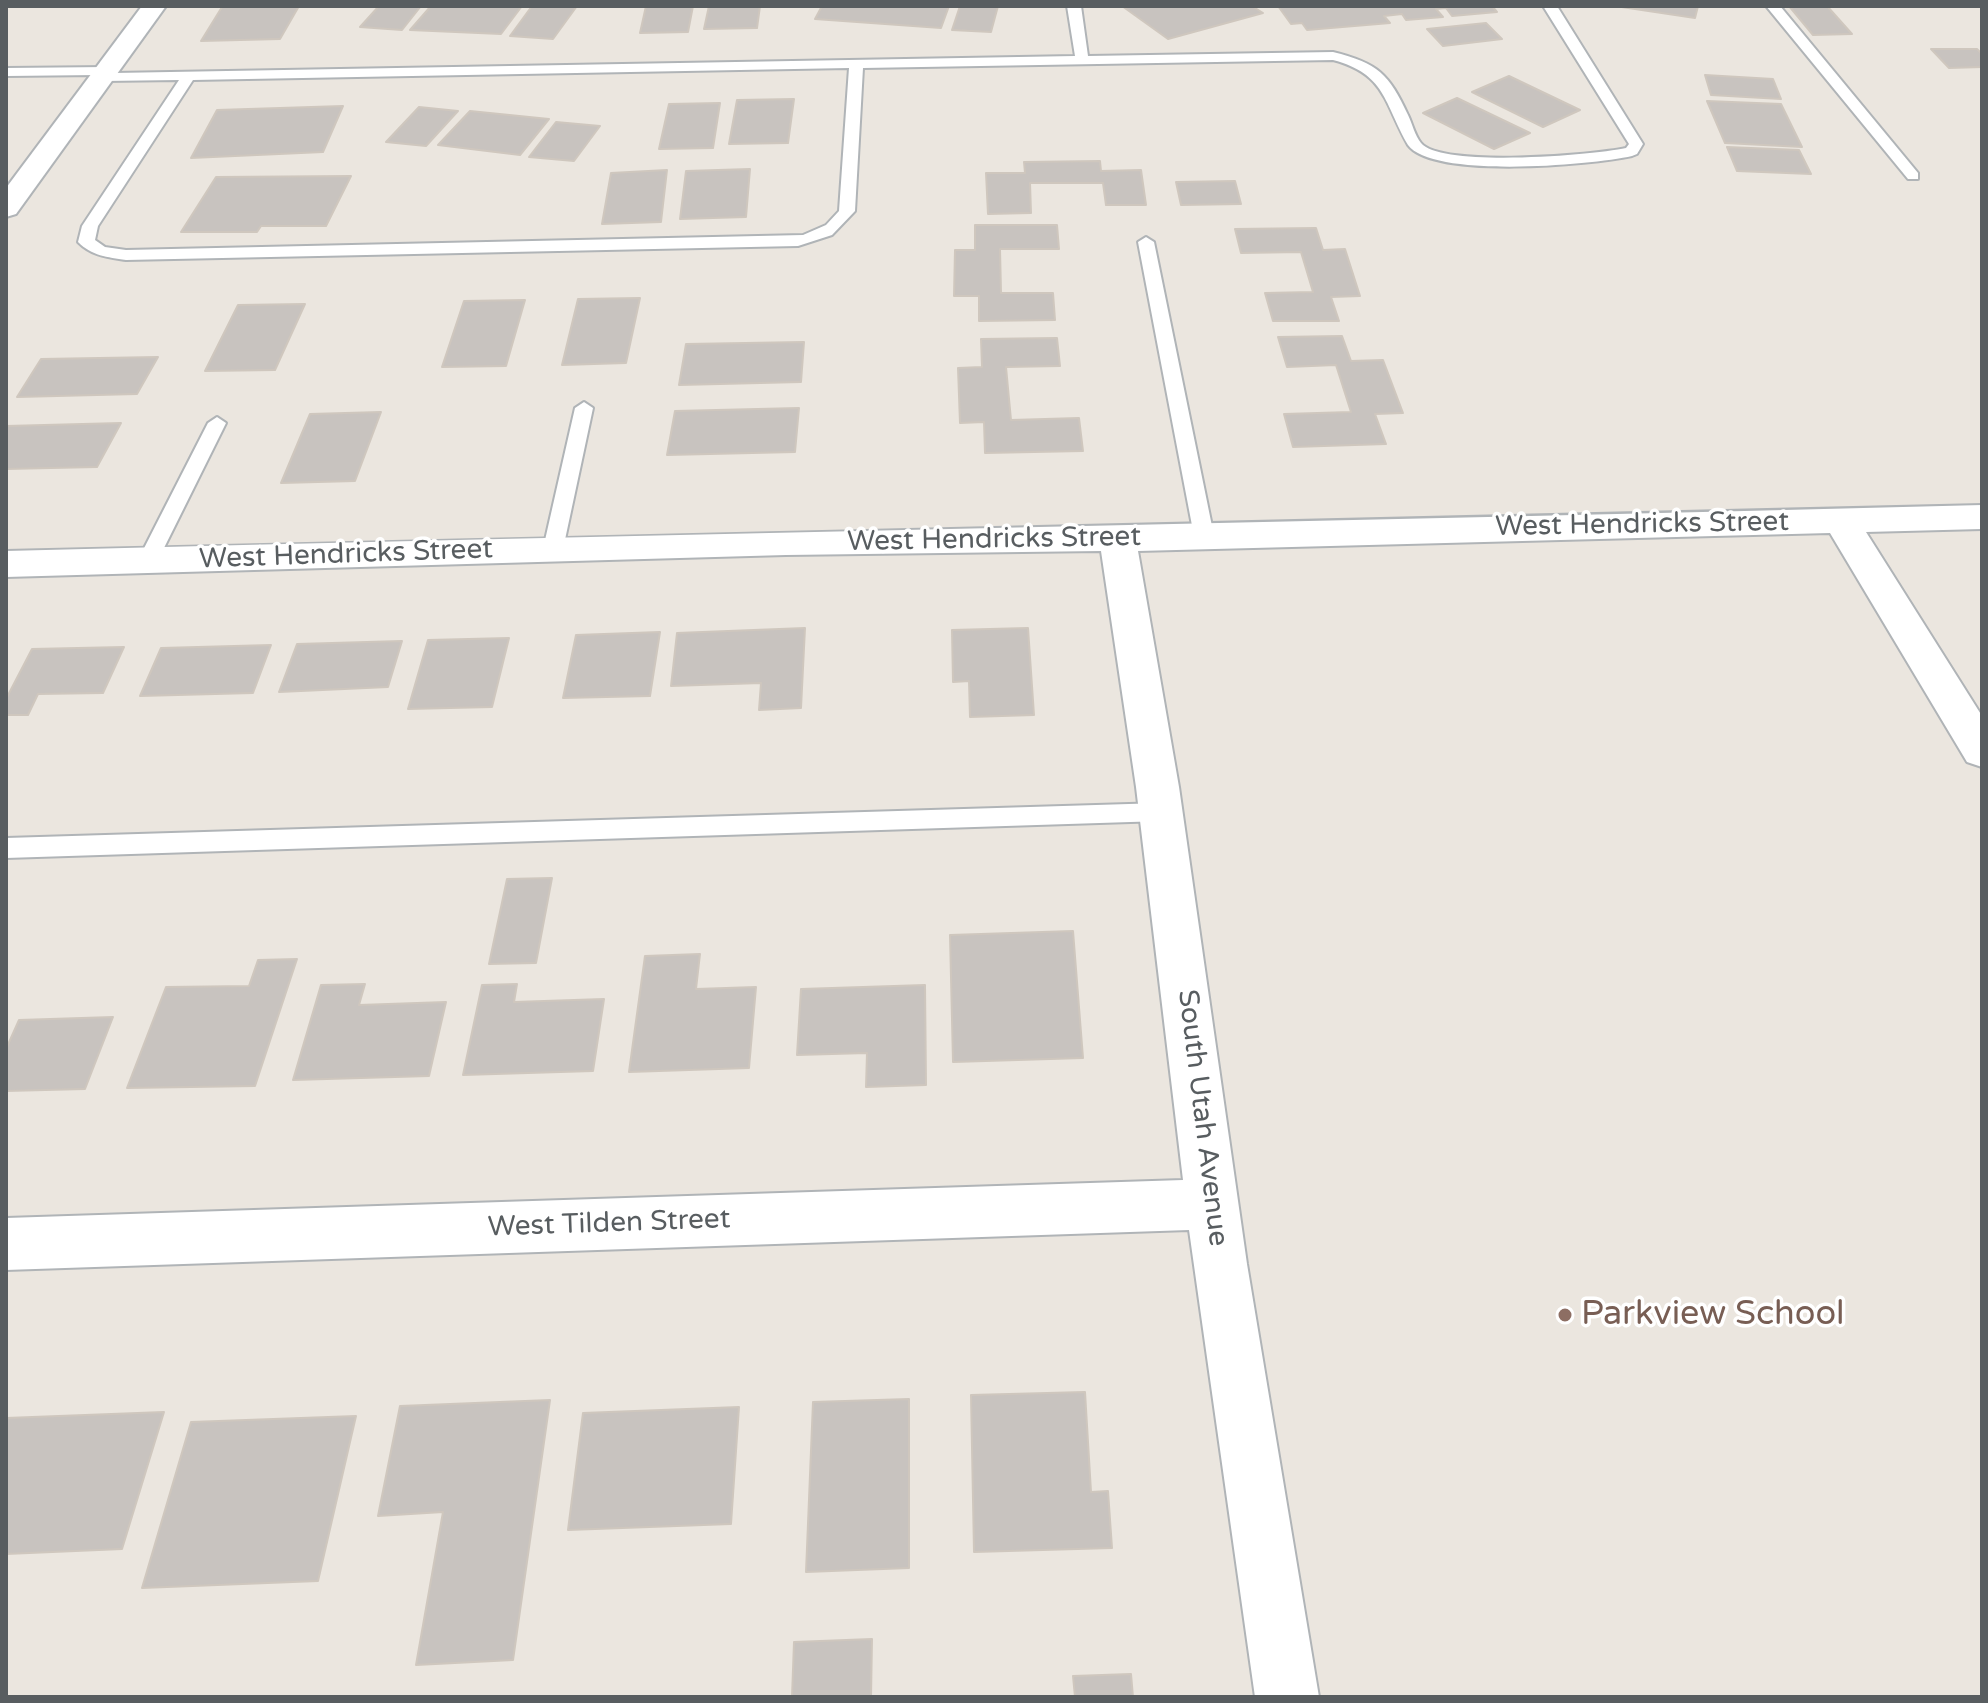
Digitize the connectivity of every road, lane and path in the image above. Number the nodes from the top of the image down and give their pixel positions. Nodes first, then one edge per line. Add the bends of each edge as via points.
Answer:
1 (154, 6) edge
2 (1074, 6) edge
3 (1550, 6) edge
4 (1773, 6) edge
5 (1082, 60) junction
6 (856, 64) junction
7 (6, 72) edge
8 (106, 74) junction
9 (189, 75) junction
10 (1913, 176) dead end
11 (7, 205) edge
12 (1146, 242) dead end
13 (584, 408) dead end
14 (217, 423) dead end
15 (1982, 517) edge
16 (1841, 521) junction
17 (1204, 536) junction
18 (1117, 539) junction
19 (553, 549) junction
20 (148, 560) junction
21 (6, 564) edge
22 (1982, 751) edge
23 (1162, 812) junction
24 (6, 848) edge
25 (1212, 1204) junction
26 (6, 1244) edge
27 (1287, 1697) edge

1 - 8 street
2 - 5 lane
3 - 5 lane via 1636,144 1632,151 1591,159 1455,161 1429,155 1416,148 1377,71 1333,56
4 - 10 lane
5 - 6 lane
6 - 9 lane
6 - 9 lane via 847,211 824,236 782,242 141,255 100,251 86,242 90,226
7 - 8 lane
8 - 9 lane
8 - 11 street
12 - 17 lane
13 - 19 lane
14 - 20 lane
15 - 16 street, West Hendricks Street
16 - 17 street, West Hendricks Street
16 - 22 street
17 - 18 street, West Hendricks Street
18 - 19 street, West Hendricks Street
18 - 23 street, South Utah Avenue
19 - 20 street, West Hendricks Street
20 - 21 street, West Hendricks Street
23 - 24 lane
23 - 25 street, South Utah Avenue
25 - 26 street, West Tilden Street
25 - 27 street, South Utah Avenue

